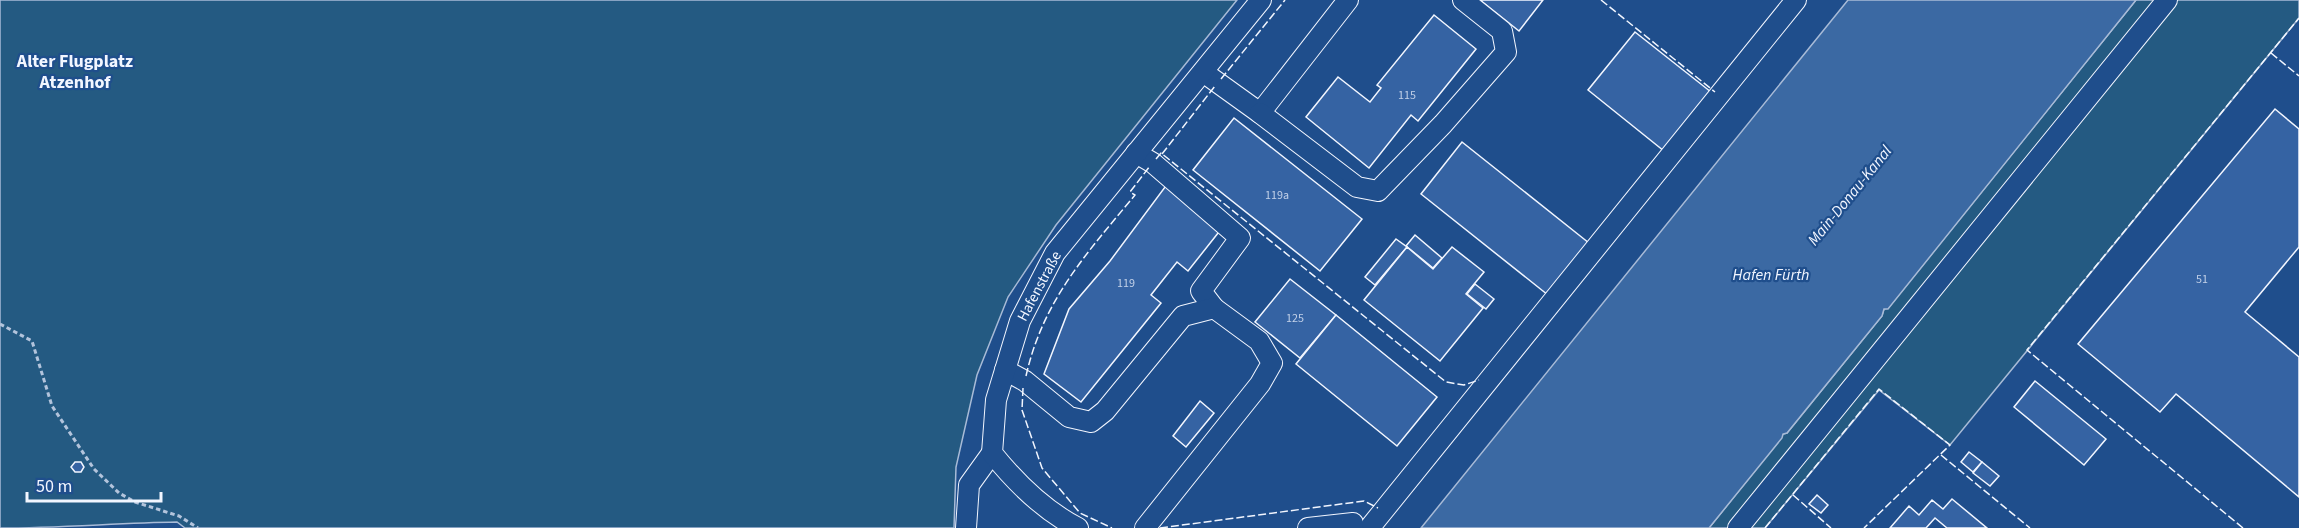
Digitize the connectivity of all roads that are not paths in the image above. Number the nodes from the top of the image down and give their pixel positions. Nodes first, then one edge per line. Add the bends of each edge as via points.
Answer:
1 (1261, 0) edge
2 (1348, 0) edge
3 (1463, 0) edge
4 (1796, 0) edge
5 (2167, 0) edge
6 (1203, 72) junction
7 (1260, 113) junction
8 (1136, 153) junction
9 (1214, 309) junction
10 (1005, 370) junction
11 (992, 453) junction
12 (966, 528) edge
13 (1078, 528) edge
14 (1145, 528) edge
15 (1308, 528) edge
16 (1738, 528) edge

1 - 6 street, Hafenstraße
2 - 7 street
3 - 7 street via 1502,32 1506,52 1377,192 1357,187
4 - 15 street via 1362,525
5 - 16 street
6 - 7 street
6 - 8 street, Hafenstraße
8 - 9 street via 1153,163 1239,238 1201,291
8 - 10 street, Hafenstraße via 1056,253 1020,321
9 - 10 street via 1183,316 1091,422 1069,417
9 - 14 street via 1259,341 1272,363 1260,384
10 - 11 street, Hafenstraße via 996,400
11 - 12 street via 969,485
11 - 13 street via 1018,485

